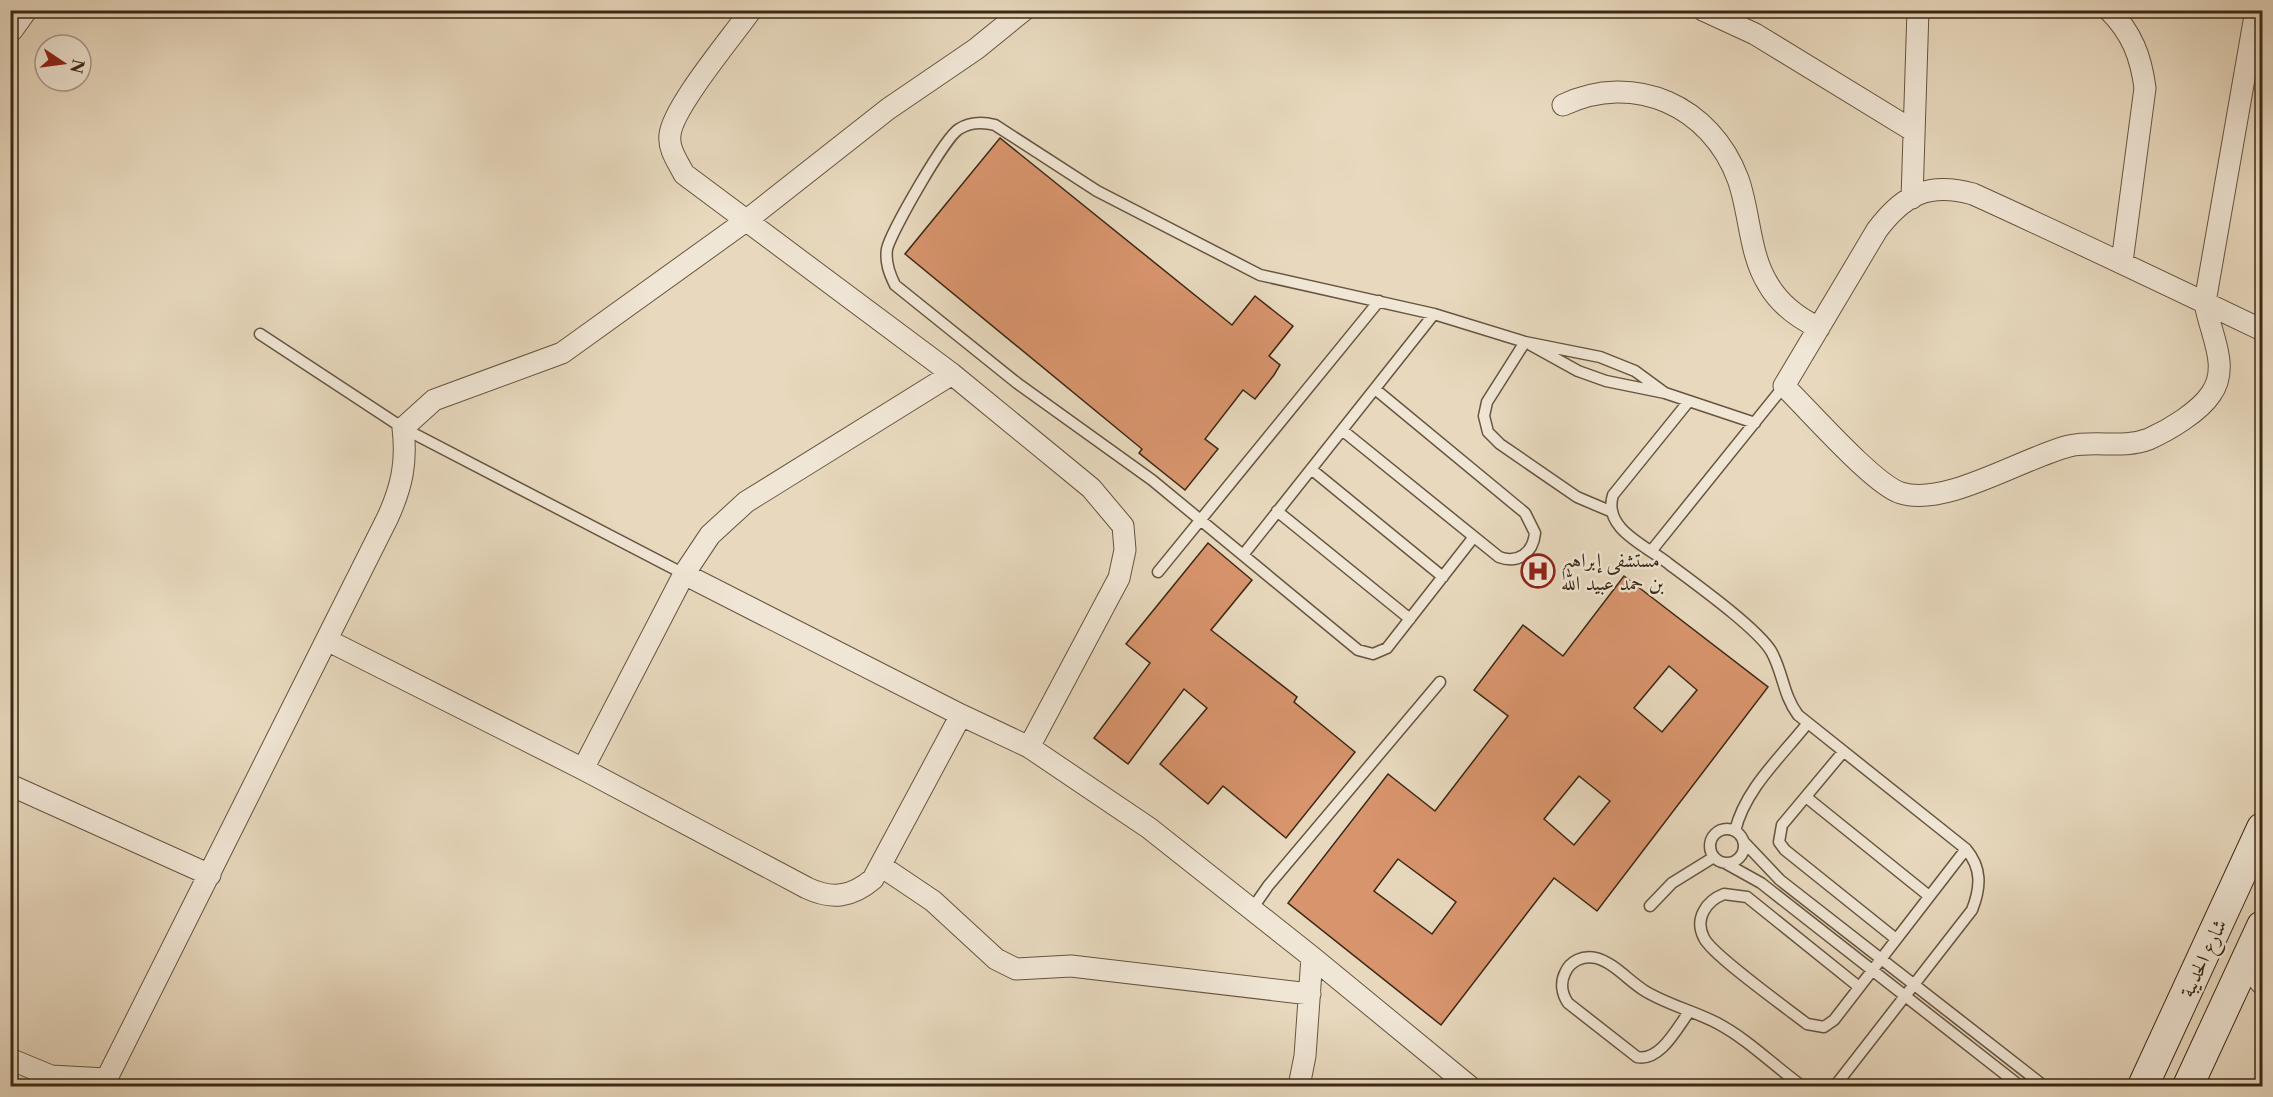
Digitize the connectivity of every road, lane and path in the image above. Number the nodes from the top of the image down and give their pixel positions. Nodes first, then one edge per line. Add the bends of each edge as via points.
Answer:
1 (23, 10) edge
2 (751, 10) edge
3 (1023, 10) edge
4 (1703, 10) edge
5 (1918, 10) edge
6 (2109, 10) edge
7 (2256, 10) edge
8 (10, 28) edge
9 (1563, 105) dead end
10 (1912, 130) junction
11 (1912, 198) junction
12 (747, 220) junction
13 (2122, 262) junction
14 (1378, 301) junction
15 (2205, 303) junction
16 (1434, 314) junction
17 (1819, 328) junction
18 (2262, 330) edge
19 (260, 334) dead end
20 (1526, 342) junction
21 (952, 374) junction
22 (1784, 386) junction
23 (1375, 389) junction
24 (1665, 393) junction
25 (1689, 401) junction
26 (1755, 423) junction
27 (403, 428) junction
28 (1342, 430) junction
29 (1311, 469) junction
30 (1610, 510) junction
31 (1277, 511) junction
32 (1200, 520) junction
33 (1473, 538) junction
34 (1652, 550) junction
35 (1243, 555) junction
36 (1158, 572) dead end
37 (684, 574) junction
38 (1443, 577) junction
39 (1410, 619) junction
40 (327, 640) junction
41 (1440, 682) dead end
42 (961, 715) junction
43 (1807, 724) junction
44 (1029, 747) junction
45 (1843, 752) junction
46 (583, 769) junction
47 (10, 785) edge
48 (1806, 797) junction
49 (2262, 828) edge
50 (1735, 831) junction
51 (1743, 841) junction
52 (1966, 849) junction
53 (1714, 857) junction
54 (1725, 863) junction
55 (881, 866) junction
56 (210, 875) junction
57 (1929, 896) junction
58 (1650, 906) dead end
59 (1252, 909) junction
60 (2262, 926) edge
61 (1896, 939) junction
62 (1312, 957) junction
63 (1881, 959) junction
64 (1872, 970) junction
65 (2254, 975) edge
66 (1914, 985) junction
67 (1859, 987) junction
68 (1310, 994) junction
69 (1905, 996) junction
70 (1689, 1012) junction
71 (10, 1059) edge
72 (104, 1083) edge
73 (2167, 1084) edge
74 (1797, 1085) edge
75 (1299, 1086) edge
76 (1469, 1086) edge
77 (1835, 1086) edge
78 (2020, 1086) edge
79 (2044, 1086) edge

1 - 8 street
2 - 12 street via 677,113 669,135 684,174
3 - 12 street
4 - 10 street via 1755,34
5 - 10 street
6 - 13 street via 2134,42 2145,88
7 - 15 street
9 - 17 street via 1607,91 1638,93 1668,103 1697,121 1720,146 1738,177 1767,283 1792,312
10 - 11 street
11 - 13 street via 1928,190 1950,188 1973,194
11 - 17 street via 1892,210 1877,230
12 - 21 street
12 - 27 street via 562,353 434,400
13 - 15 street
14 - 16 lane
14 - 32 lane
14 - 32 lane via 1281,282 1243,268 1096,191 995,124 978,122 950,136 888,247 886,260 895,285 1017,384 1127,461
15 - 18 street
15 - 22 street via 2221,368 2211,394 2197,408 2133,444 2083,443 2064,447 1928,496 1898,492 1885,485
16 - 20 lane
16 - 23 lane
17 - 22 street
19 - 27 lane
20 - 24 lane via 1560,362 1606,381
20 - 24 lane via 1618,363
20 - 30 lane via 1487,402 1484,416 1488,432 1577,497
21 - 37 street via 746,502 710,535
21 - 44 street via 1090,488 1123,526 1125,550 1119,578
22 - 26 lane
23 - 28 lane
23 - 33 lane via 1525,513 1535,533 1532,547 1514,560 1499,558
24 - 25 lane
25 - 26 lane
25 - 30 lane via 1617,489
26 - 34 lane
27 - 37 lane
27 - 40 street via 405,469 400,491
28 - 29 lane
28 - 33 lane
29 - 31 lane
29 - 38 lane
30 - 34 lane via 1616,524
31 - 35 lane
31 - 39 lane
32 - 35 lane
32 - 36 lane
33 - 38 lane
34 - 43 lane via 1764,642 1777,663 1790,704
35 - 39 lane via 1365,653 1387,648
37 - 42 street
37 - 46 street
38 - 39 lane
40 - 46 street
40 - 56 street
41 - 59 lane
42 - 44 street
42 - 55 street
43 - 45 lane
43 - 50 lane via 1752,792
44 - 59 street via 1149,828
45 - 48 lane
45 - 52 lane
46 - 55 street via 820,894 834,897 862,888
47 - 56 street
48 - 57 lane
48 - 61 lane via 1779,831 1782,847
49 - 73 main road, شارع الحديبة via 2180,1010 2194,999 2202,1006
50 - 51 lane
50 - 53 lane via 1716,833 1710,844
51 - 54 lane via 1742,854
51 - 63 lane via 1780,880
52 - 57 lane
52 - 66 lane via 1978,871 1977,897 1972,910
53 - 54 lane
53 - 58 lane via 1685,873
54 - 64 lane via 1761,883
55 - 68 street via 933,901 996,959 1016,969 1071,966
56 - 72 street
57 - 61 lane
59 - 62 street
60 - 65 main road, شارع الحديبة
61 - 63 lane
62 - 68 street
62 - 76 street
63 - 64 lane
63 - 66 lane
64 - 67 lane
64 - 69 lane
65 - 73 main road, شارع الحديبة
66 - 69 lane
66 - 79 lane
67 - 67 lane via 1830,1025 1812,1027 1708,945 1700,923 1705,908 1724,894 1747,897
68 - 75 street
69 - 77 lane
69 - 78 lane
70 - 70 lane via 1642,989 1597,958 1575,962 1562,981 1568,1003 1637,1057 1657,1054
70 - 74 lane via 1739,1036
71 - 72 street via 51,1076

